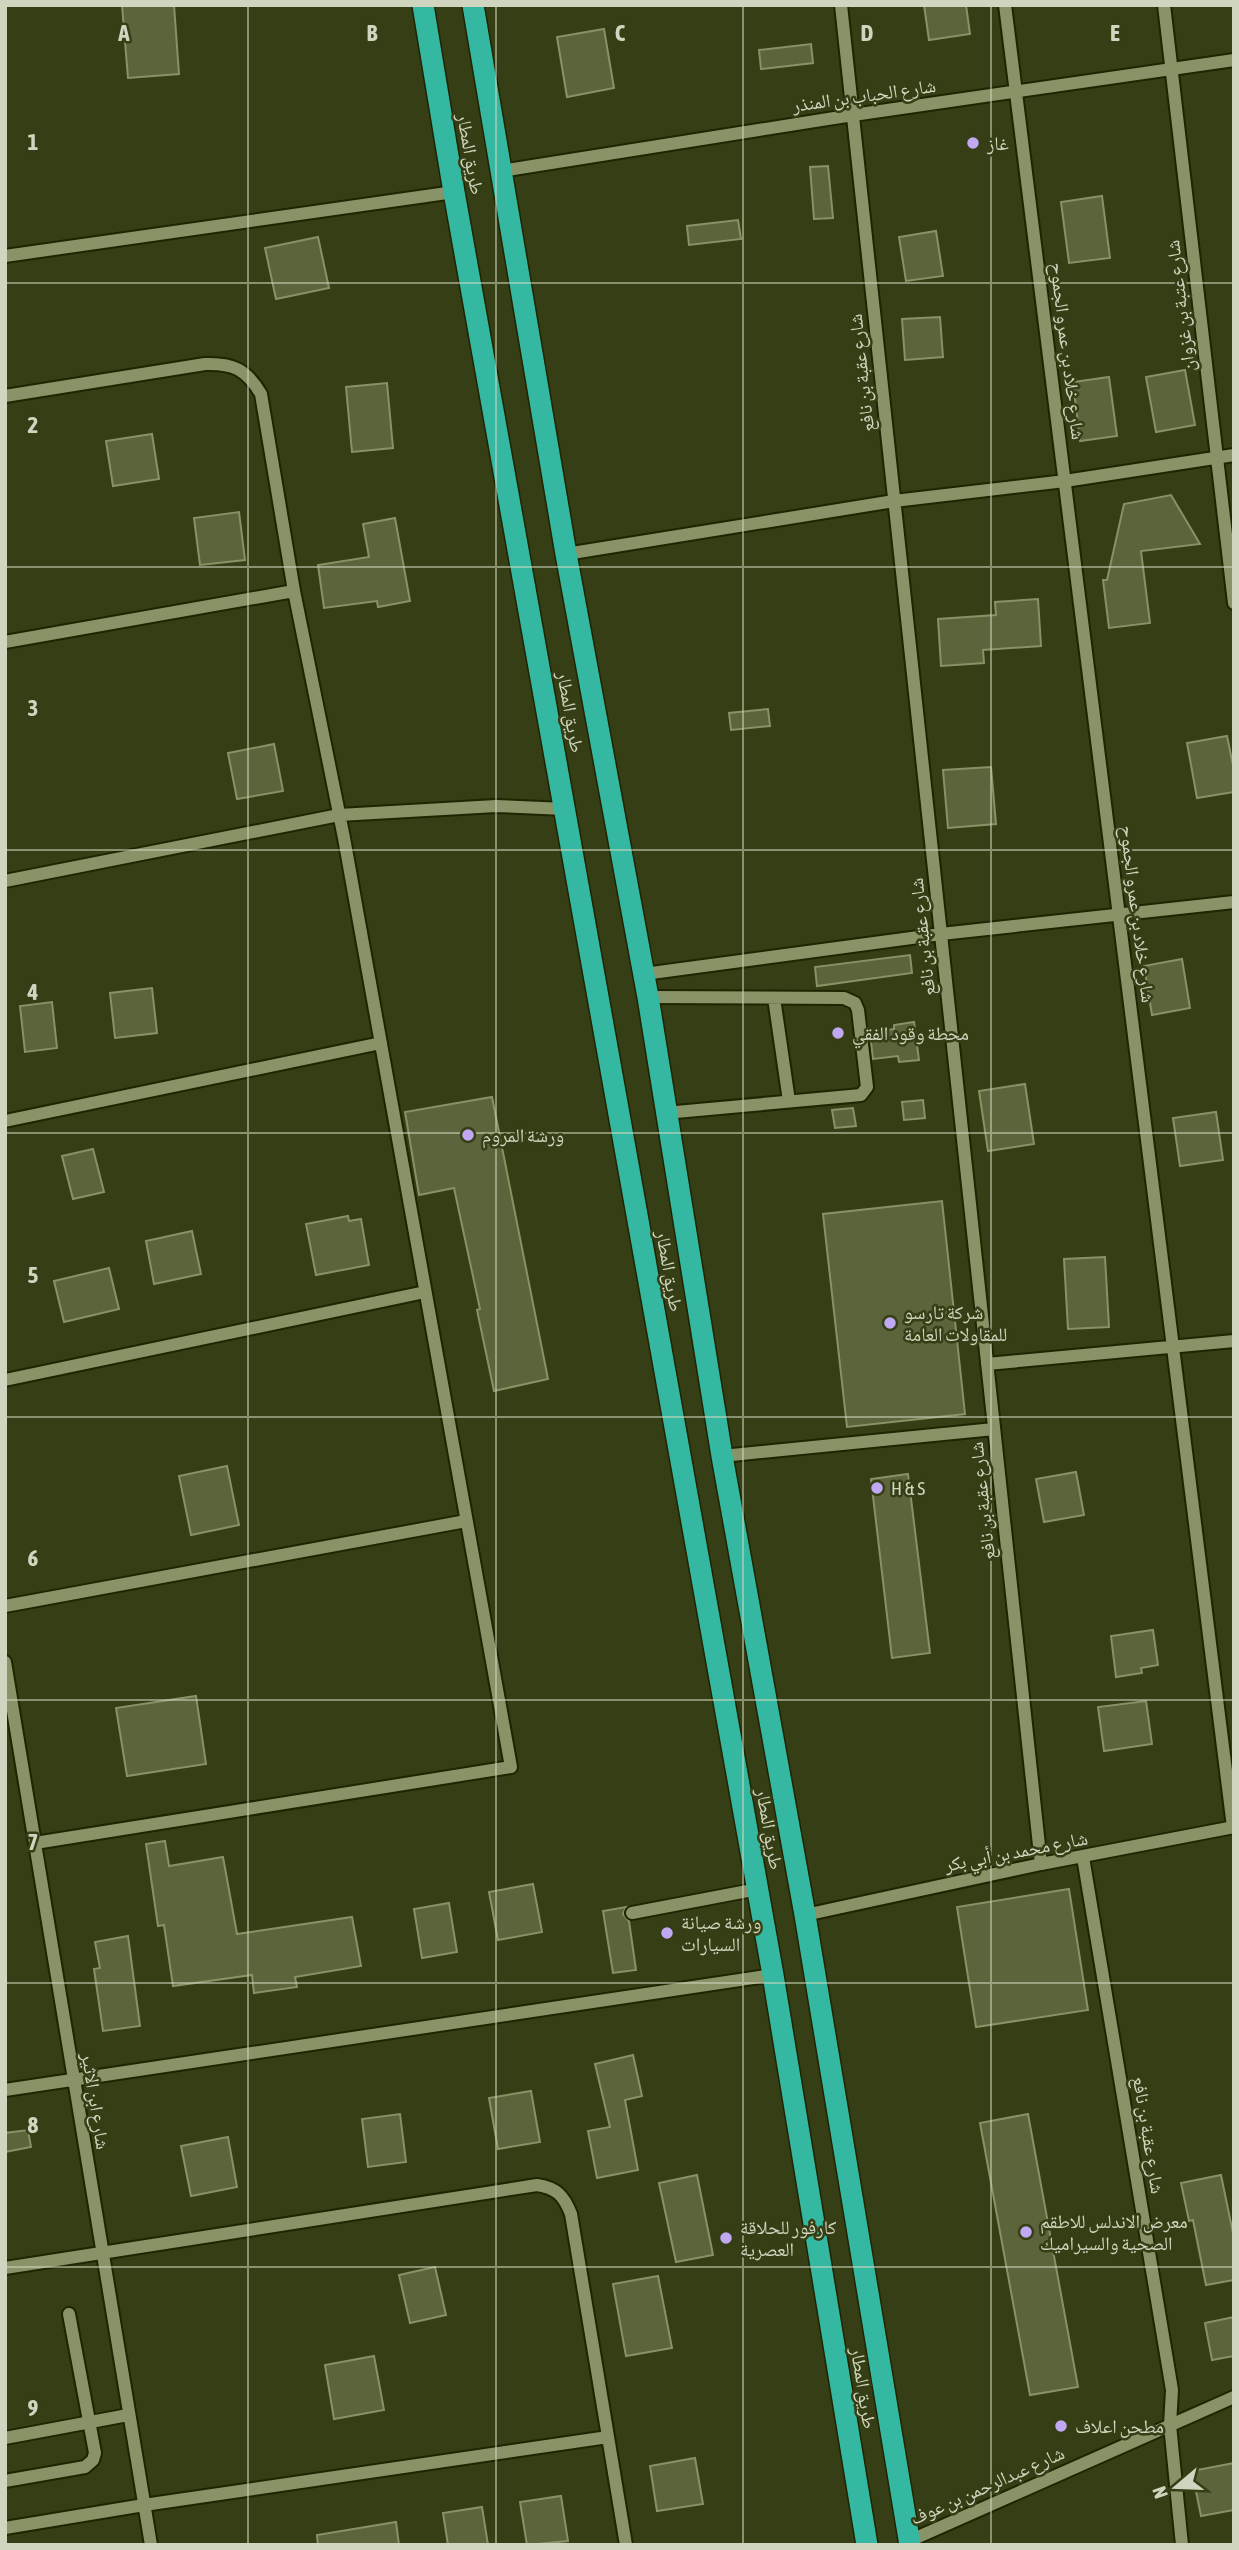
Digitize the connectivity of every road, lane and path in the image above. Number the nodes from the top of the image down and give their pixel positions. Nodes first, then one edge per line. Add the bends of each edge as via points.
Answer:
1 (423, 5) edge
2 (473, 5) edge
3 (841, 5) edge
4 (1005, 5) edge
5 (1164, 5) edge
6 (1234, 60) edge
7 (1172, 69) junction
8 (1016, 92) junction
9 (853, 115) junction
10 (501, 171) junction
11 (454, 192) junction
12 (5, 256) edge
13 (5, 396) edge
14 (1234, 455) edge
15 (1217, 457) junction
16 (1065, 481) junction
17 (894, 501) junction
18 (566, 554) junction
19 (294, 591) junction
20 (1234, 603) edge
21 (5, 642) edge
22 (565, 809) junction
23 (339, 816) junction
24 (5, 881) edge
25 (1234, 902) edge
26 (1119, 914) junction
27 (941, 934) junction
28 (644, 974) junction
29 (648, 997) junction
30 (774, 998) junction
31 (381, 1043) junction
32 (789, 1101) junction
33 (665, 1113) junction
34 (5, 1121) edge
35 (425, 1292) junction
36 (1234, 1341) edge
37 (1173, 1346) junction
38 (987, 1364) junction
39 (5, 1380) edge
40 (994, 1429) junction
41 (722, 1456) junction
42 (466, 1521) junction
43 (5, 1606) edge
44 (5, 1662) edge
45 (1233, 1827) edge
46 (35, 1843) junction
47 (1083, 1857) junction
48 (1041, 1864) junction
49 (758, 1889) junction
50 (632, 1913) dead end
51 (805, 1915) junction
52 (773, 1975) junction
53 (73, 2079) junction
54 (5, 2090) edge
55 (102, 2252) junction
56 (5, 2268) edge
57 (69, 2314) dead end
58 (1234, 2397) edge
59 (128, 2415) junction
60 (89, 2422) junction
61 (1170, 2425) junction
62 (608, 2437) junction
63 (5, 2438) edge
64 (5, 2481) edge
65 (144, 2505) junction
66 (5, 2528) edge
67 (910, 2543) edge
68 (151, 2545) edge
69 (626, 2545) edge
70 (867, 2545) edge
71 (1182, 2545) edge

1 - 11 highway, طريق المطار
2 - 10 highway, طريق المطار
3 - 9 street, شارع عقبة بن نافع
4 - 8 street, شارع خلاد بن عمرو الجموح
5 - 7 street, شارع عتبة بن غزوان
6 - 7 street, شارع الحباب بن المنذر
7 - 8 street, شارع الحباب بن المنذر
7 - 15 street, شارع عتبة بن غزوان
8 - 9 street, شارع الحباب بن المنذر
8 - 16 street, شارع خلاد بن عمرو الجموح
9 - 10 street, شارع الحباب بن المنذر
9 - 17 street, شارع عقبة بن نافع
10 - 18 highway, طريق المطار
11 - 12 street
11 - 22 highway, طريق المطار
13 - 19 street via 205,364 225,363 239,369 261,394
14 - 15 street
15 - 16 street
15 - 20 street, شارع عتبة بن غزوان
16 - 17 street
16 - 26 street, شارع خلاد بن عمرو الجموح
17 - 18 street
17 - 27 street, شارع عقبة بن نافع
18 - 28 highway, طريق المطار
19 - 21 street
19 - 23 street
22 - 23 street via 496,806
22 - 49 highway, طريق المطار
23 - 24 street
23 - 31 street
25 - 26 street
26 - 27 street
26 - 37 street, شارع خلاد بن عمرو الجموح
27 - 28 street
27 - 38 street, شارع عقبة بن نافع
28 - 29 highway, طريق المطار
29 - 30 street
29 - 33 highway, طريق المطار
30 - 32 street
30 - 32 street via 848,999 858,1010 866,1090 858,1095
31 - 34 street
31 - 35 street
32 - 33 street
33 - 41 highway, طريق المطار
35 - 39 street
35 - 42 street
36 - 37 street
37 - 38 street
37 - 45 street, شارع خلاد بن عمرو الجموح
38 - 40 street, شارع عقبة بن نافع
40 - 41 street
40 - 48 street, شارع عقبة بن نافع
41 - 51 highway, طريق المطار
42 - 43 street
42 - 46 street via 511,1767
44 - 46 street, شارع ابن الاثير
45 - 47 street, شارع محمد بن أبي بكر
46 - 53 street, شارع ابن الاثير
47 - 48 street, شارع محمد بن أبي بكر
47 - 61 street, شارع عقبة بن نافع via 1172,2390
48 - 51 street, شارع محمد بن أبي بكر
49 - 50 street
49 - 52 highway, طريق المطار
51 - 67 highway, طريق المطار
52 - 53 street
52 - 70 highway, طريق المطار
53 - 54 street
53 - 55 street, شارع ابن الاثير
55 - 56 street
55 - 59 street, شارع ابن الاثير
55 - 62 street via 537,2185 551,2187 571,2214
57 - 60 street
58 - 61 street, شارع عبدالرحمن بن عوف
59 - 60 street
59 - 65 street, شارع ابن الاثير
60 - 63 street
60 - 64 street via 95,2453 90,2464
61 - 67 street, شارع عبدالرحمن بن عوف
61 - 71 street, شارع عقبة بن نافع
62 - 65 street
62 - 69 street
65 - 66 street
65 - 68 street, شارع ابن الاثير

